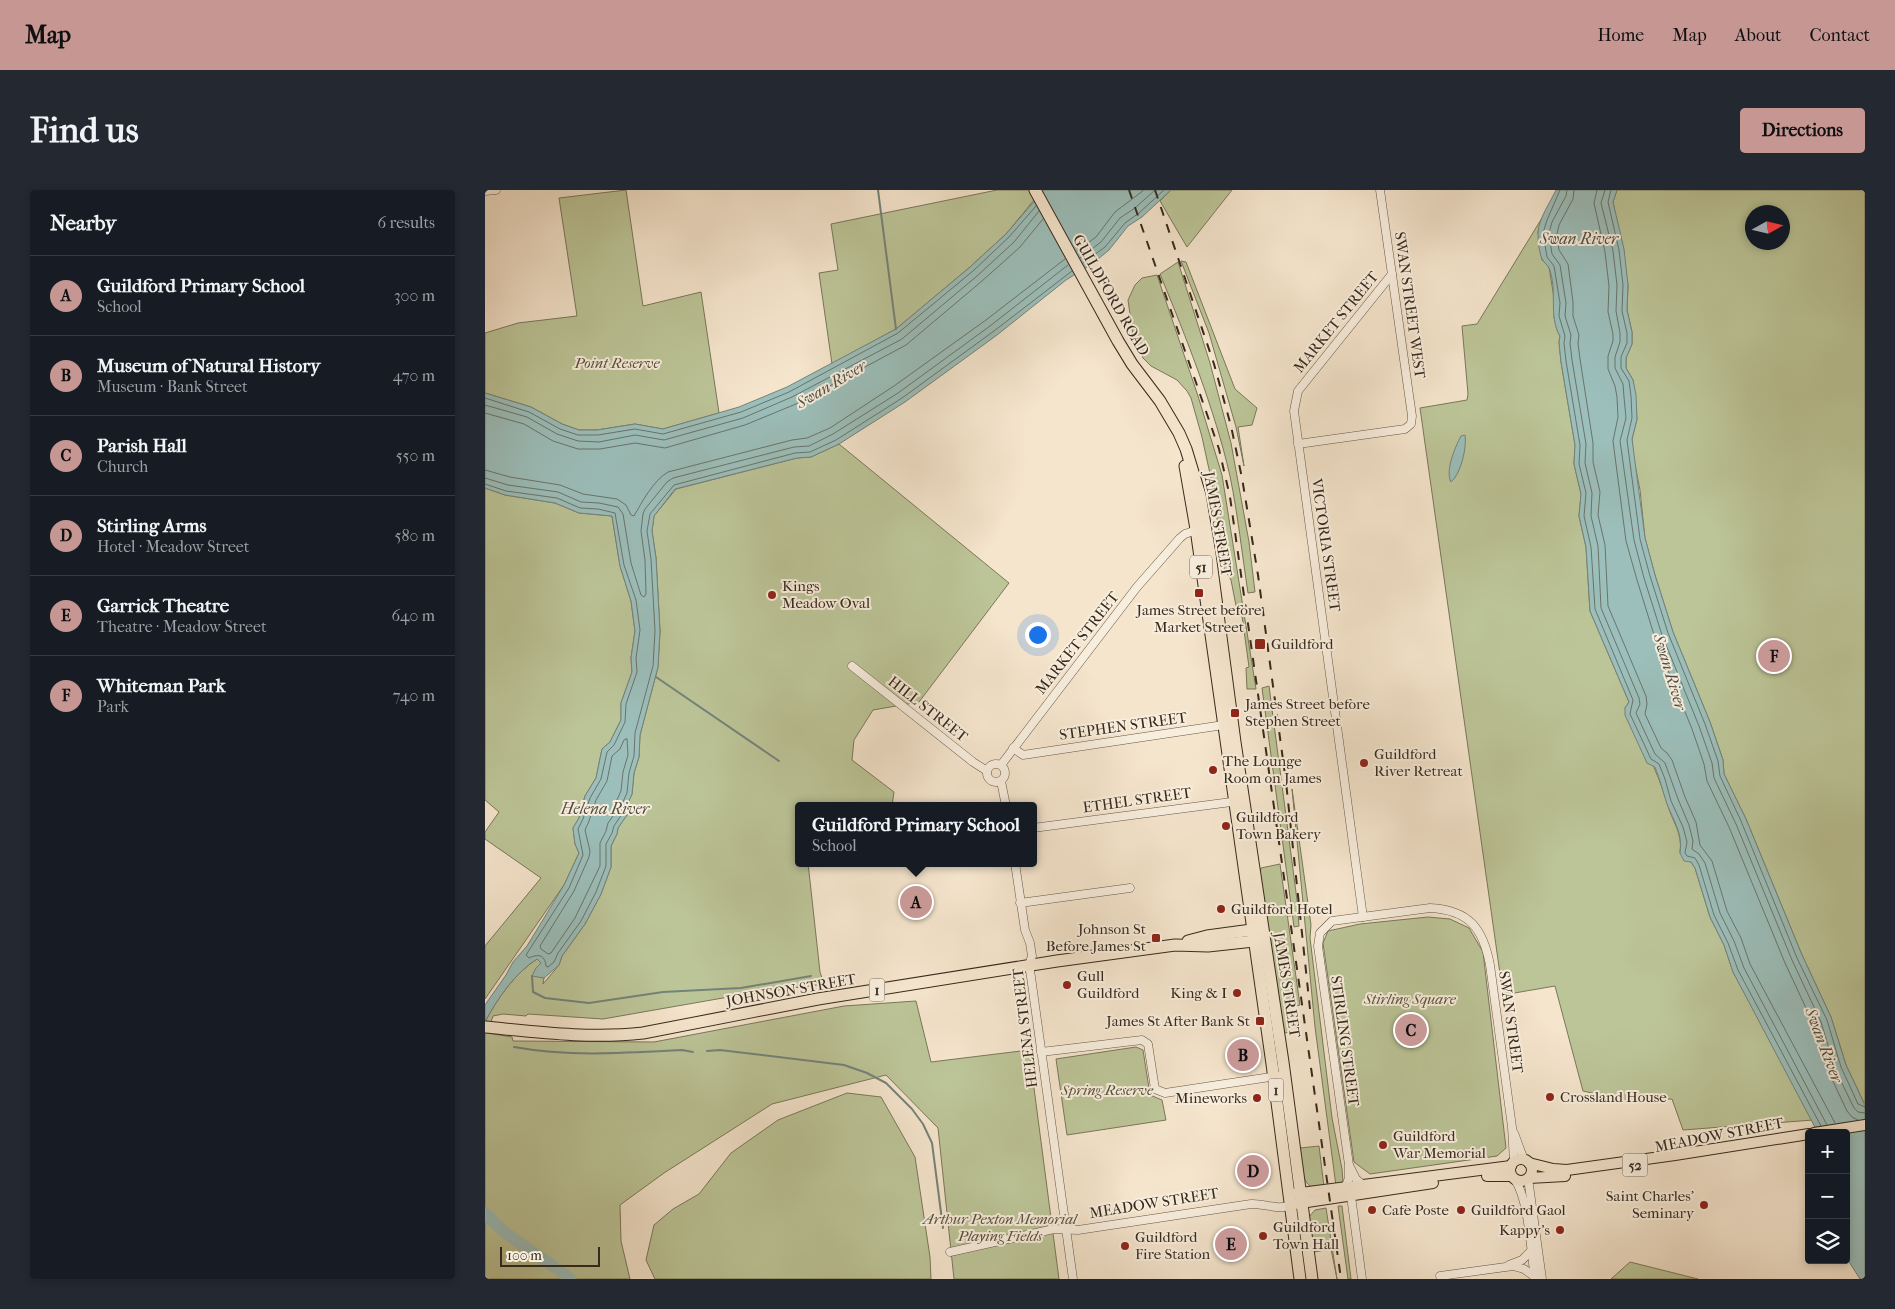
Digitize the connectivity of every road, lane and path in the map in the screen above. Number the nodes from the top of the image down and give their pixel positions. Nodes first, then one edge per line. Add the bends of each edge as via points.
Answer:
1 (495, 190) edge
2 (1035, 190) edge
3 (1380, 190) edge
4 (485, 192) edge
5 (1392, 274) junction
6 (1167, 412) joint
7 (1298, 444) junction
8 (1201, 531) junction
9 (1212, 568) junction
10 (1208, 613) junction
11 (852, 666) dead end
12 (1231, 712) junction
13 (1223, 725) junction
14 (1013, 748) junction
15 (1001, 764) junction
16 (987, 771) junction
17 (1001, 781) junction
18 (1239, 801) junction
19 (1004, 802) edge
20 (1037, 827) edge
21 (1016, 867) edge
22 (1130, 888) dead end
23 (1021, 903) junction
24 (1363, 917) junction
25 (1259, 935) junction
26 (1029, 965) junction
27 (485, 1027) edge
28 (1041, 1052) junction
29 (1279, 1076) junction
30 (1865, 1125) edge
31 (1840, 1129) edge
32 (1805, 1135) edge
33 (1796, 1136) junction
34 (1349, 1165) junction
35 (1517, 1168) junction
36 (1528, 1178) junction
37 (1363, 1185) junction
38 (1348, 1192) junction
39 (1295, 1199) junction
40 (1065, 1230) junction
41 (1531, 1251) junction
42 (950, 1252) dead end
43 (1505, 1266) junction
44 (1440, 1276) dead end
45 (1537, 1278) edge
46 (1073, 1279) edge
47 (1300, 1279) edge
48 (1312, 1279) edge
49 (1362, 1279) edge

1 - 4 street
2 - 6 highway, GUILDFORD ROAD / 51 via 1118,341
3 - 5 street, SWAN STREET WEST
5 - 7 street, MARKET STREET via 1298,391 1294,411
5 - 7 street, SWAN STREET WEST via 1411,424 1405,429
6 - 8 highway, JAMES STREET / 51 via 1182,453
7 - 24 street, VICTORIA STREET
8 - 9 highway, JAMES STREET / 51
8 - 10 highway, JAMES STREET / 51
8 - 14 street, MARKET STREET via 1178,542 1137,587
9 - 10 highway via 1205,576
9 - 12 highway, JAMES STREET / 51
10 - 13 highway, JAMES STREET / 51
11 - 16 street, HILL STREET
12 - 13 street via 1229,722
12 - 18 highway, JAMES STREET / 51
13 - 14 street, STEPHEN STREET via 1023,755
13 - 18 highway, JAMES STREET / 51
14 - 15 street, MARKET STREET
15 - 16 street via 994,764
15 - 17 street via 1005,770
16 - 17 street via 991,780
17 - 19 street
18 - 20 street, ETHEL STREET
18 - 25 highway, JAMES STREET / 51
21 - 23 street, HELENA STREET
22 - 23 street
23 - 26 street, HELENA STREET via 1032,956
24 - 34 street, STIRLING STREET via 1332,921 1319,940
24 - 35 street, SWAN STREET via 1441,908 1459,913 1474,924 1483,937
25 - 26 highway, JOHNSON STREET / 1 via 1207,936 1175,945
25 - 29 highway, JAMES STREET / 1
26 - 27 highway, JOHNSON STREET / 1 via 617,1036
26 - 28 street, HELENA STREET
28 - 29 street via 1142,1040 1148,1044 1155,1089 1165,1093
28 - 40 street, HELENA STREET
29 - 39 highway, JAMES STREET / 1
30 - 31 main road
32 - 33 main road, 52
33 - 35 main road, MEADOW STREET / 52 via 1567,1170
33 - 36 main road, MEADOW STREET / 52 via 1689,1157 1565,1176
34 - 37 street, STIRLING STREET
34 - 38 street, STIRLING STREET
35 - 36 main road, 52 via 1521,1181
35 - 36 main road via 1531,1172
35 - 37 main road, MEADOW STREET / 52
35 - 38 main road, MEADOW STREET / 52 via 1494,1175
35 - 41 street, SWAN STREET
36 - 45 street
37 - 38 main road, MEADOW STREET / 52
38 - 39 main road, MEADOW STREET / 52
38 - 49 street, STIRLING STREET
39 - 40 street, MEADOW STREET via 1281,1208 1260,1203
39 - 47 highway, JAMES STREET / 1
39 - 48 highway, JAMES STREET / 1
40 - 42 street, MEADOW STREET via 1054,1229
40 - 46 street, HELENA STREET
41 - 43 street via 1522,1260
41 - 45 street, SWAN STREET
43 - 44 street
43 - 45 street via 1523,1268

